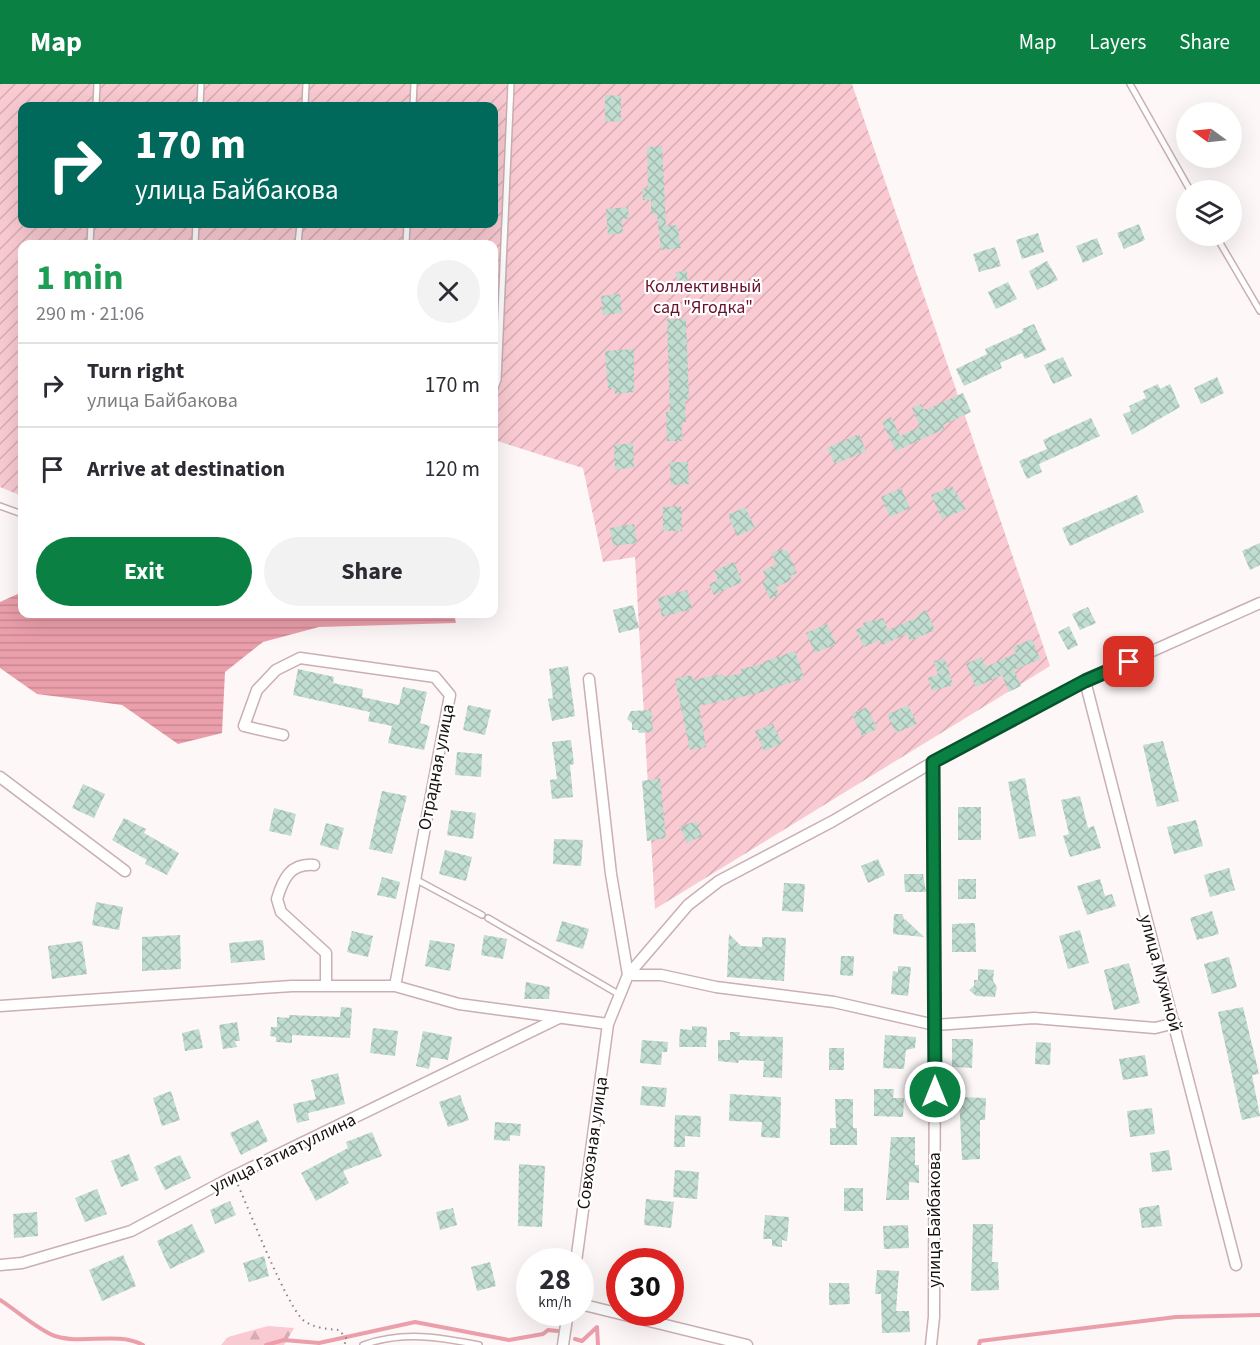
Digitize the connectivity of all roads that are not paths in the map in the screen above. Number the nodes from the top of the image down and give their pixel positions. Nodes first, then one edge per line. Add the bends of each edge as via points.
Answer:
1 (97, 84) edge
2 (201, 84) edge
3 (306, 84) edge
4 (414, 84) edge
5 (511, 84) edge
6 (1130, 84) edge
7 (96, 102) edge
8 (200, 102) edge
9 (305, 102) edge
10 (413, 102) edge
11 (1184, 180) edge
12 (1222, 246) edge
13 (1260, 311) edge
14 (498, 380) edge
15 (0, 506) edge
16 (18, 513) edge
17 (1260, 603) edge
18 (589, 679) dead end
19 (1085, 681) junction
20 (283, 735) dead end
21 (933, 762) junction
22 (0, 777) edge
23 (314, 865) dead end
24 (125, 870) dead end
25 (415, 879) junction
26 (628, 975) junction
27 (326, 986) junction
28 (395, 986) junction
29 (620, 995) junction
30 (0, 1006) edge
31 (560, 1018) junction
32 (1175, 1023) junction
33 (608, 1024) junction
34 (935, 1025) junction
35 (578, 1248) edge
36 (0, 1265) edge
37 (1236, 1265) dead end
38 (594, 1307) edge
39 (566, 1326) edge
40 (363, 1345) edge
41 (479, 1345) edge
42 (563, 1345) edge
43 (747, 1345) edge
44 (931, 1345) edge

1 - 7 lane
2 - 8 lane
3 - 9 lane
4 - 10 lane
5 - 14 lane
6 - 11 lane
12 - 13 lane
15 - 16 lane
17 - 19 street
18 - 26 street
19 - 21 street
19 - 32 street, улица Мухиной
20 - 25 street, Отрадная улица via 244,726 257,690 276,670 300,658 435,677 450,695
21 - 26 street via 719,881 688,905
21 - 34 street, улица Байбакова
22 - 24 street
23 - 27 street via 302,864 289,871 277,899 281,912 326,953
25 - 28 street, Отрадная улица
25 - 29 lane
26 - 29 street
26 - 34 street via 661,975 716,987 834,1002
27 - 28 street
27 - 30 street
28 - 31 street via 459,1004
29 - 33 street
31 - 33 street
31 - 36 street, улица Гатиатуллина via 234,1176 130,1231 22,1263
32 - 34 street via 1155,1028 1034,1018
32 - 37 street, улица Мухиной
33 - 35 street, Совхозная улица
34 - 44 street, улица Байбакова
38 - 43 street
39 - 42 street
40 - 41 lane via 398,1336 422,1335

